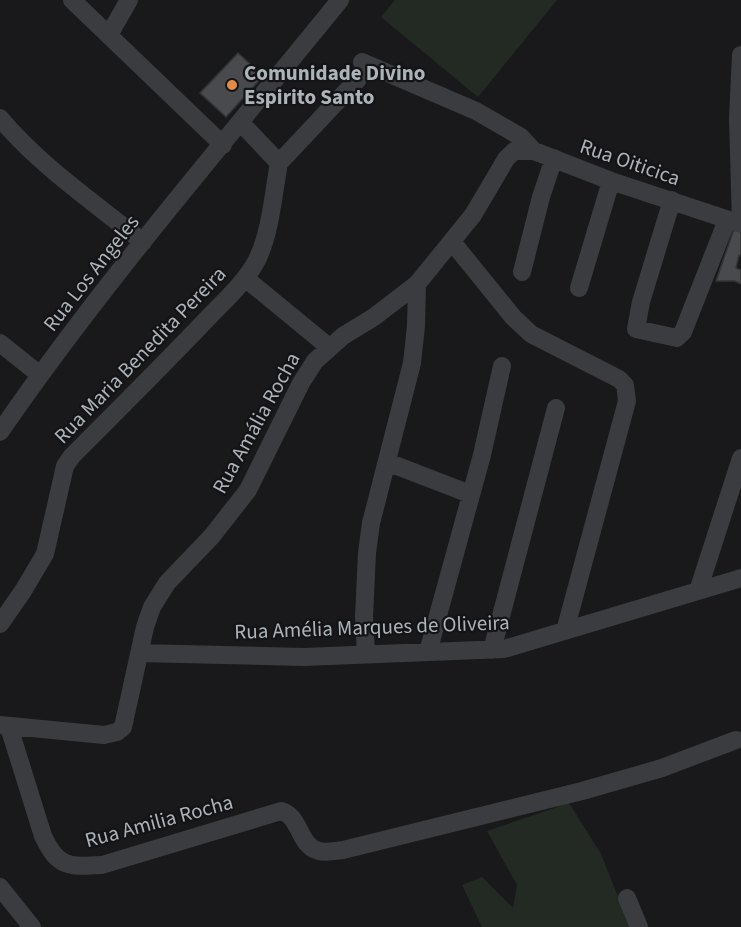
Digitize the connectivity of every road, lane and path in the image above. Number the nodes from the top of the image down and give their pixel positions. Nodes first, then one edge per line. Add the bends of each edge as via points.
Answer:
1 (72, 0) edge
2 (129, 0) edge
3 (340, 0) edge
4 (109, 35) junction
5 (741, 55) edge
6 (0, 118) edge
7 (241, 123) junction
8 (223, 145) junction
9 (534, 151) junction
10 (554, 158) junction
11 (279, 163) junction
12 (741, 171) edge
13 (611, 181) junction
14 (672, 200) junction
15 (736, 222) edge
16 (143, 242) junction
17 (453, 243) junction
18 (522, 272) dead end
19 (245, 278) junction
20 (417, 284) junction
21 (579, 288) dead end
22 (0, 343) edge
23 (329, 347) junction
24 (502, 366) dead end
25 (40, 375) junction
26 (556, 408) dead end
27 (0, 432) edge
28 (741, 458) edge
29 (387, 462) junction
30 (471, 494) junction
31 (741, 578) edge
32 (698, 591) junction
33 (0, 624) edge
34 (565, 631) junction
35 (492, 650) junction
36 (428, 652) junction
37 (139, 653) junction
38 (366, 654) junction
39 (5, 726) edge
40 (736, 740) dead end
41 (0, 887) edge
42 (627, 898) dead end
43 (7, 904) edge
44 (32, 927) edge
45 (639, 927) edge

1 - 4 street
2 - 4 street
3 - 7 street, Rua Los Angeles
4 - 8 street
5 - 12 street
6 - 16 street via 57,173
7 - 8 street, Rua Los Angeles
7 - 11 street
8 - 16 street, Rua Los Angeles
9 - 10 street, Rua Oiticica
9 - 11 street via 521,137 476,111 360,71
9 - 17 street, Rua Amália Rocha via 514,151 506,159
10 - 13 street, Rua Oiticica
10 - 18 street
11 - 19 street, Rua Maria Benedita Pereira via 265,237
12 - 15 street
13 - 14 street, Rua Oiticica
13 - 21 street
14 - 15 street, Rua Oiticica
14 - 15 street via 636,329 677,338 683,332
16 - 25 street, Rua Los Angeles
17 - 20 street, Rua Amália Rocha
17 - 34 street via 531,334 613,374 625,386 627,401
19 - 23 street
19 - 33 street, Rua Maria Benedita Pereira via 72,456 65,466 45,554
20 - 23 street, Rua Amália Rocha
20 - 29 street via 412,363
22 - 25 street
23 - 37 street, Rua Amália Rocha via 301,383 248,490 167,584 152,608
24 - 30 street
25 - 27 street, Rua Los Angeles
26 - 35 street
28 - 32 street
29 - 30 street
29 - 38 street via 367,553
30 - 36 street
31 - 32 street, Rua Amélia Marques de Oliveira
32 - 34 street, Rua Amélia Marques de Oliveira
34 - 35 street, Rua Amélia Marques de Oliveira
35 - 36 street, Rua Amélia Marques de Oliveira
36 - 38 street, Rua Amélia Marques de Oliveira
37 - 38 street, Rua Amélia Marques de Oliveira via 304,657
37 - 39 street, Rua Amália Rocha via 125,723 117,732 104,735
39 - 40 street, Rua Amilia Rocha via 49,850 69,866 102,865 281,811 290,814 313,849 343,850 582,791 662,768
41 - 43 street
42 - 45 street
43 - 44 street

